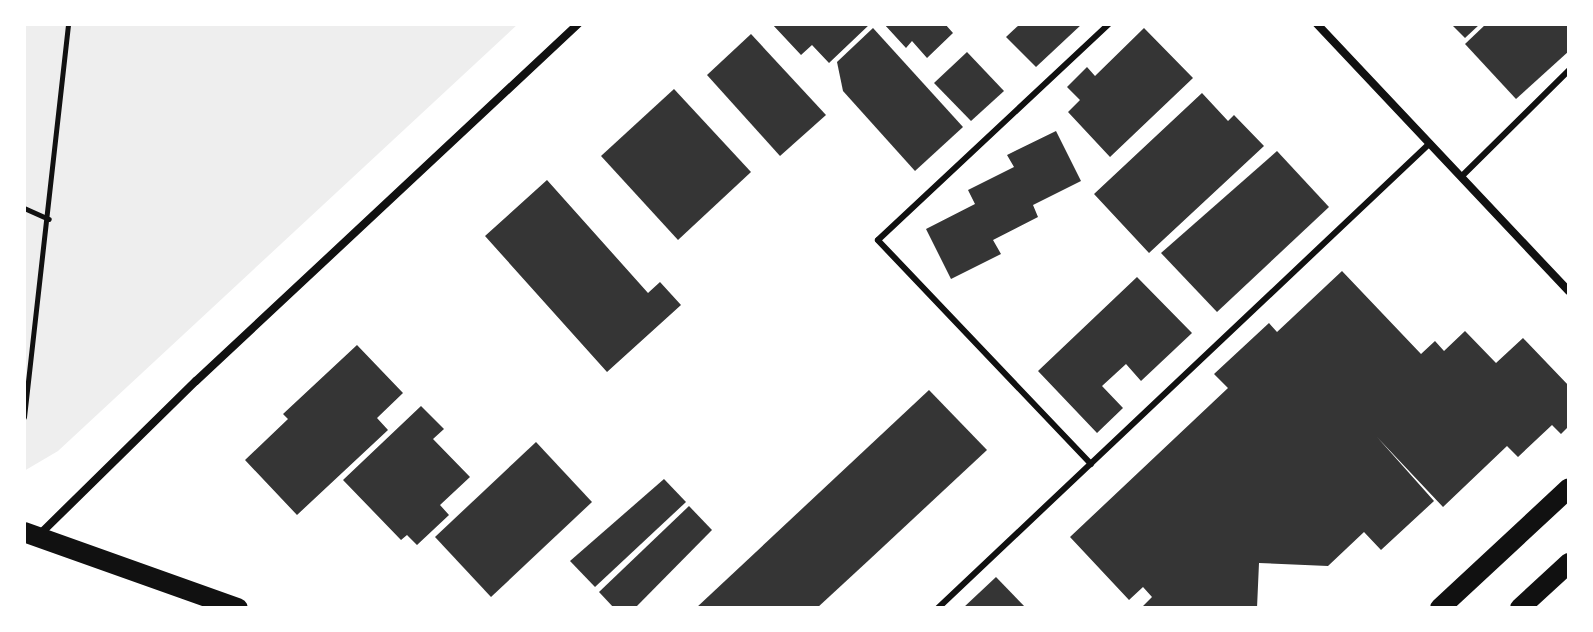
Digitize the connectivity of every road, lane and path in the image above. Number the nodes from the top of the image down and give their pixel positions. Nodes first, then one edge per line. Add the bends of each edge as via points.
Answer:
1 (68, 24) edge
2 (578, 24) edge
3 (1109, 24) edge
4 (1317, 24) edge
5 (1569, 70) edge
6 (1430, 143) junction
7 (1461, 177) junction
8 (24, 208) edge
9 (49, 219) junction
10 (1569, 291) edge
11 (24, 417) edge
12 (1091, 464) junction
13 (1569, 488) edge
14 (31, 535) edge
15 (1569, 563) edge
16 (238, 608) edge
17 (938, 608) edge
18 (1440, 608) edge
19 (1520, 608) edge

1 - 9 path
2 - 14 street
3 - 12 lane via 878,240
4 - 6 street
5 - 7 lane
6 - 7 street
6 - 12 lane
7 - 10 street
8 - 9 path
9 - 11 path
12 - 17 lane
13 - 18 main road
14 - 16 main road
15 - 19 main road

